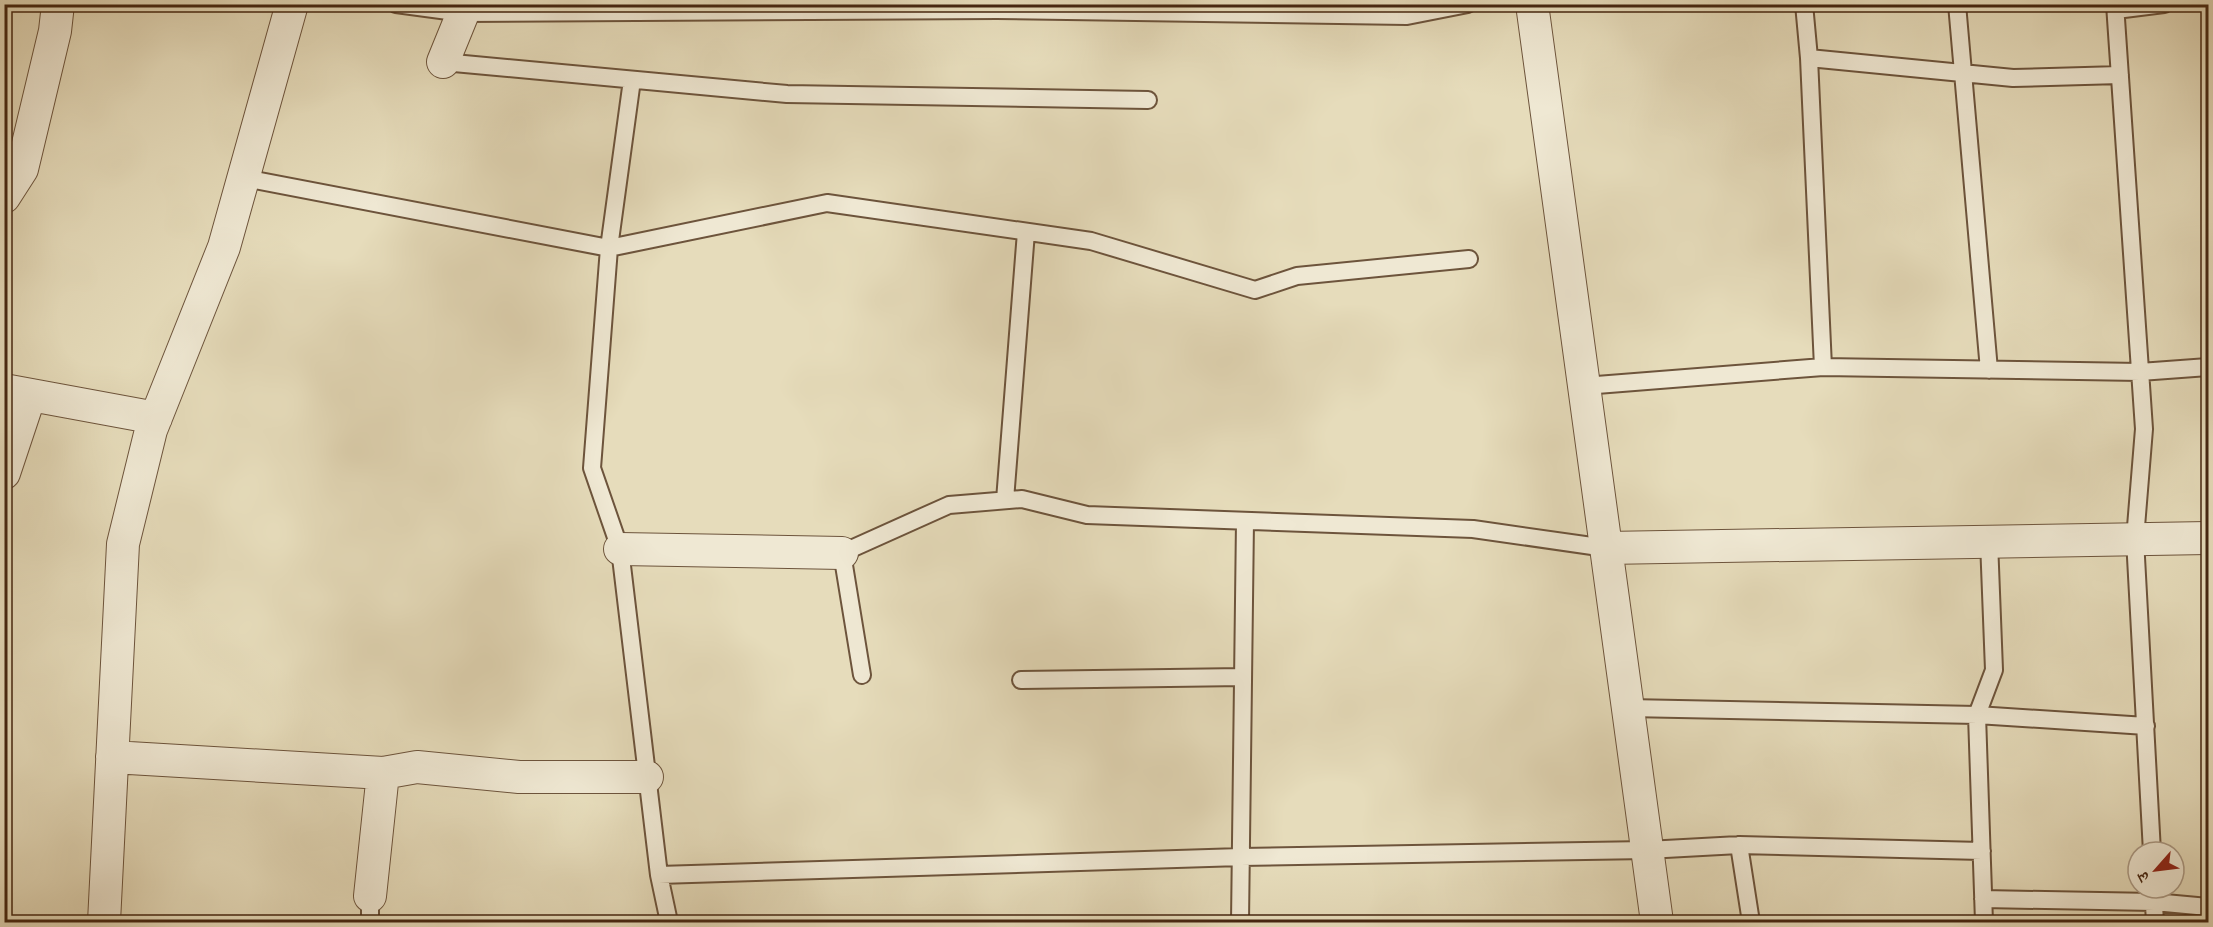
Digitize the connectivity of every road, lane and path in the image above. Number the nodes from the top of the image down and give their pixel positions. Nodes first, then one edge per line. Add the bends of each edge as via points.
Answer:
1 (58, 4) edge
2 (292, 4) edge
3 (396, 4) edge
4 (1468, 4) edge
5 (1532, 4) edge
6 (1804, 4) edge
7 (1957, 4) edge
8 (2164, 4) edge
9 (636, 8) edge
10 (796, 8) edge
11 (2115, 8) edge
12 (463, 9) edge
13 (1334, 10) edge
14 (1809, 58) junction
15 (443, 62) joint
16 (1963, 73) junction
17 (2120, 75) junction
18 (632, 80) junction
19 (1148, 100) dead end
20 (243, 178) junction
21 (4, 197) edge
22 (1026, 232) junction
23 (609, 248) junction
24 (1469, 259) dead end
25 (1823, 367) junction
26 (2208, 367) edge
27 (1989, 370) junction
28 (2140, 372) junction
29 (1584, 386) junction
30 (17, 392) edge
31 (156, 418) junction
32 (4, 473) edge
33 (1005, 500) junction
34 (1245, 521) junction
35 (2208, 538) edge
36 (2135, 539) junction
37 (1989, 541) junction
38 (1606, 548) junction
39 (620, 549) junction
40 (842, 553) junction
41 (862, 675) dead end
42 (1243, 677) junction
43 (1021, 680) dead end
44 (1628, 708) junction
45 (1977, 715) junction
46 (2146, 726) junction
47 (112, 757) junction
48 (383, 773) junction
49 (647, 777) junction
50 (2151, 840) edge
51 (1739, 844) junction
52 (1647, 850) junction
53 (1982, 851) junction
54 (1241, 857) junction
55 (659, 875) junction
56 (2126, 895) edge
57 (1983, 898) junction
58 (2154, 900) edge
59 (2176, 900) edge
60 (2208, 907) edge
61 (370, 909) edge
62 (104, 922) edge
63 (669, 922) edge
64 (1240, 922) edge
65 (1657, 922) edge
66 (1751, 922) edge
67 (1984, 922) edge
68 (2155, 922) edge

1 - 21 street via 55,32 22,169
2 - 20 street
3 - 12 lane
4 - 13 lane via 1407,16
5 - 29 street
6 - 14 lane
7 - 16 lane
8 - 11 lane
9 - 10 lane
9 - 12 lane
10 - 13 lane
11 - 17 lane
12 - 15 street
14 - 16 lane
14 - 25 lane
15 - 18 lane
16 - 17 lane via 2013,78
16 - 27 lane
17 - 28 lane
18 - 19 lane via 787,94
18 - 23 lane
20 - 23 lane
20 - 31 street via 224,247
22 - 23 lane via 827,203
22 - 24 lane via 1091,241 1255,290 1297,276
22 - 33 lane
23 - 39 lane via 592,468
25 - 27 lane
25 - 29 lane
26 - 28 lane
27 - 28 lane
28 - 36 lane via 2144,429
29 - 38 street
30 - 31 street
30 - 32 street
31 - 47 street via 123,544
33 - 34 lane via 1022,499 1087,515
33 - 40 lane via 949,505
34 - 38 lane via 1473,529
34 - 42 lane
35 - 36 street
36 - 37 street
36 - 46 lane
37 - 38 street
37 - 45 lane via 1994,670
38 - 44 street
39 - 40 street
39 - 49 lane
40 - 41 lane
42 - 43 lane
42 - 54 lane
44 - 45 lane
44 - 52 street
45 - 46 lane
45 - 53 lane
46 - 50 lane
47 - 48 street
47 - 62 street
48 - 49 street via 417,767 519,777
48 - 61 street
49 - 55 lane
51 - 52 lane
51 - 53 lane
51 - 66 lane
52 - 54 lane
52 - 65 street
53 - 57 lane
54 - 55 lane
54 - 64 lane
55 - 63 lane
56 - 57 lane
57 - 67 lane
58 - 68 lane
59 - 60 lane

